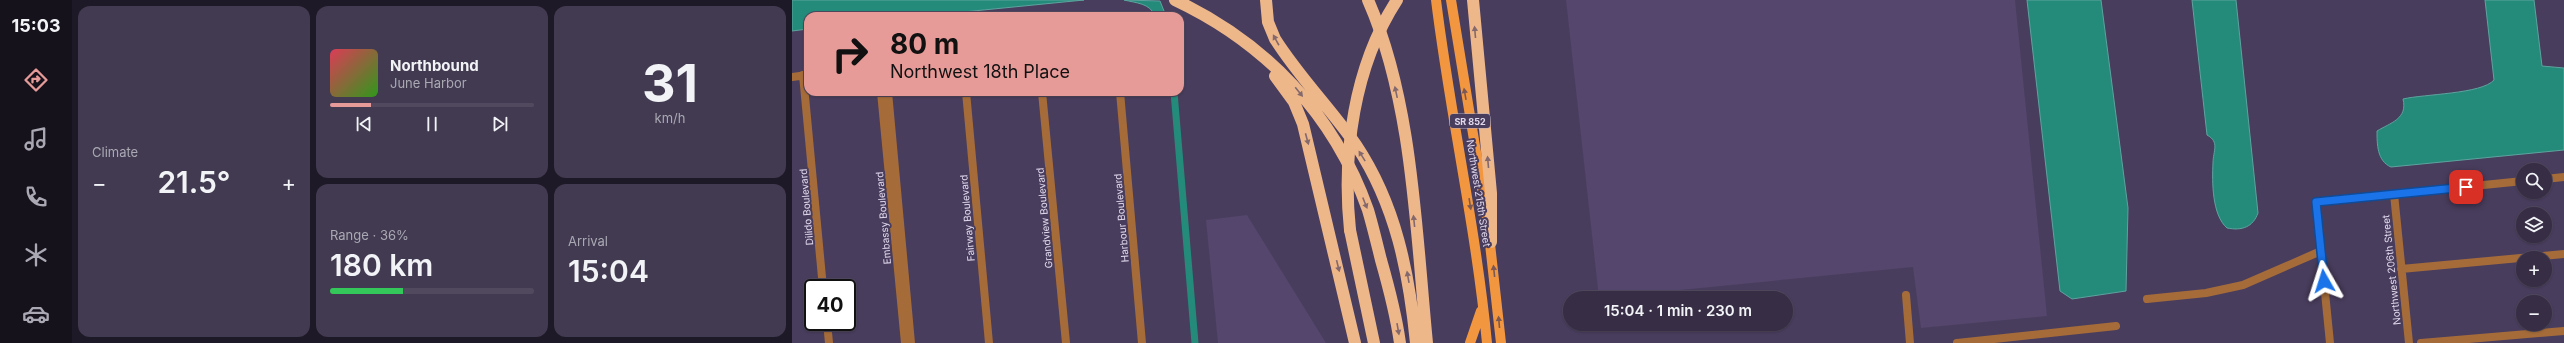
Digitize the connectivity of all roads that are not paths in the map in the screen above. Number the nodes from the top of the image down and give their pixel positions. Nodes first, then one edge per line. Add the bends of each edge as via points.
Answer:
1 (1266, 0) edge
2 (1368, 0) edge
3 (1397, 0) edge
4 (1436, 0) edge
5 (1451, 0) edge
6 (1473, 0) edge
7 (1177, 1) edge
8 (804, 75) edge
9 (792, 76) edge
10 (808, 96) edge
11 (881, 96) edge
12 (888, 96) edge
13 (966, 96) edge
14 (1042, 96) edge
15 (1120, 96) edge
16 (2564, 177) edge
17 (2552, 178) edge
18 (2516, 182) edge
19 (2394, 194) junction
20 (1491, 242) junction
21 (2321, 251) junction
22 (2564, 254) edge
23 (2401, 269) junction
24 (822, 279) edge
25 (1906, 295) dead end
26 (2147, 299) dead end
27 (1483, 303) junction
28 (2116, 326) dead end
29 (827, 331) edge
30 (2564, 331) edge
31 (828, 343) edge
32 (905, 343) edge
33 (911, 343) edge
34 (989, 343) edge
35 (1066, 343) edge
36 (1142, 343) edge
37 (1355, 343) edge
38 (1374, 343) edge
39 (1400, 343) edge
40 (1416, 343) edge
41 (1427, 343) edge
42 (1470, 343) edge
43 (1487, 343) edge
44 (1501, 343) edge
45 (1910, 343) edge
46 (1957, 343) edge
47 (2330, 343) edge
48 (2408, 343) edge
49 (2421, 343) edge

40 -> 1 highway via 1403,254 1382,195 1356,146 1275,39 1268,22
41 -> 2 highway via 1407,150 1388,58
3 - 38 highway, bridge via 1376,40 1357,98 1347,170 1350,230
4 -> 27 main road, Northwest 215th Street / SR 852 via 1471,211
20 -> 5 main road, Northwest 215th Street / SR 852
20 -> 6 highway via 1491,193
7 -> 37 highway via 1250,51 1281,82 1294,102 1303,124 1318,181
7 -> 39 highway via 1212,18 1257,50 1299,90 1342,151 1368,211 1389,288
8 - 9 street
10 - 24 street, Dilido Boulevard
11 - 32 street, Embassy Boulevard
12 - 33 street
13 - 34 street, Fairway Boulevard
14 - 35 street, Grandview Boulevard
15 - 36 street, Harbour Boulevard
16 - 17 street
18 - 19 street
19 - 21 street via 2316,202
19 - 23 street, Northwest 206th Street
44 -> 20 main road, Northwest 215th Street / SR 852
21 - 26 street via 2242,285 2206,293
21 - 47 street
22 - 23 street
23 - 48 street, Northwest 206th Street
25 - 45 street
27 - 42 main road via 1478,326
27 - 43 main road, Northwest 215th Street / SR 852
28 - 46 street
29 - 31 street
30 - 49 street

